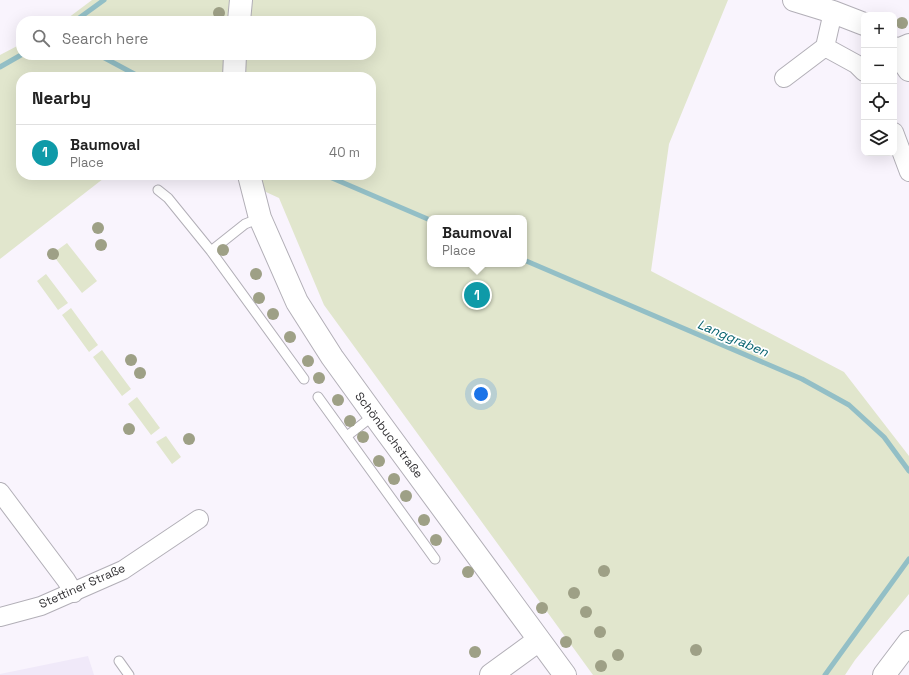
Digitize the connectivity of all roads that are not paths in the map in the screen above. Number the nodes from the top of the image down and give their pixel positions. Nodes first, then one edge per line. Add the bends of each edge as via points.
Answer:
1 (241, 0) edge
2 (794, 0) edge
3 (834, 12) junction
4 (239, 16) edge
5 (861, 23) edge
6 (899, 46) edge
7 (825, 47) junction
8 (235, 60) edge
9 (861, 69) edge
10 (909, 70) edge
11 (234, 72) edge
12 (784, 78) dead end
13 (897, 140) edge
14 (909, 172) edge
15 (249, 180) edge
16 (158, 190) dead end
17 (260, 218) junction
18 (211, 252) junction
19 (304, 379) dead end
20 (318, 397) dead end
21 (374, 415) junction
22 (347, 436) junction
23 (0, 492) edge
24 (200, 518) dead end
25 (435, 559) dead end
26 (74, 593) junction
27 (0, 617) edge
28 (540, 640) junction
29 (909, 642) edge
30 (119, 661) dead end
31 (129, 675) edge
32 (491, 675) edge
33 (565, 675) edge
34 (884, 675) edge

1 - 4 street
2 - 3 street
3 - 5 street
3 - 7 street
6 - 10 street
7 - 9 street
7 - 12 street
8 - 11 street
13 - 14 street
15 - 17 street, Schönbuchstraße
16 - 18 lane via 168,198
17 - 18 lane via 244,224
17 - 21 street, Schönbuchstraße via 297,302 332,357
18 - 19 lane
20 - 22 lane
21 - 22 lane
21 - 28 street, Schönbuchstraße
22 - 25 lane
23 - 26 street
24 - 26 street, Stettiner Straße via 123,570
26 - 27 street, Stettiner Straße via 41,606
28 - 32 street
28 - 33 street, Schönbuchstraße
29 - 34 street
30 - 31 lane

